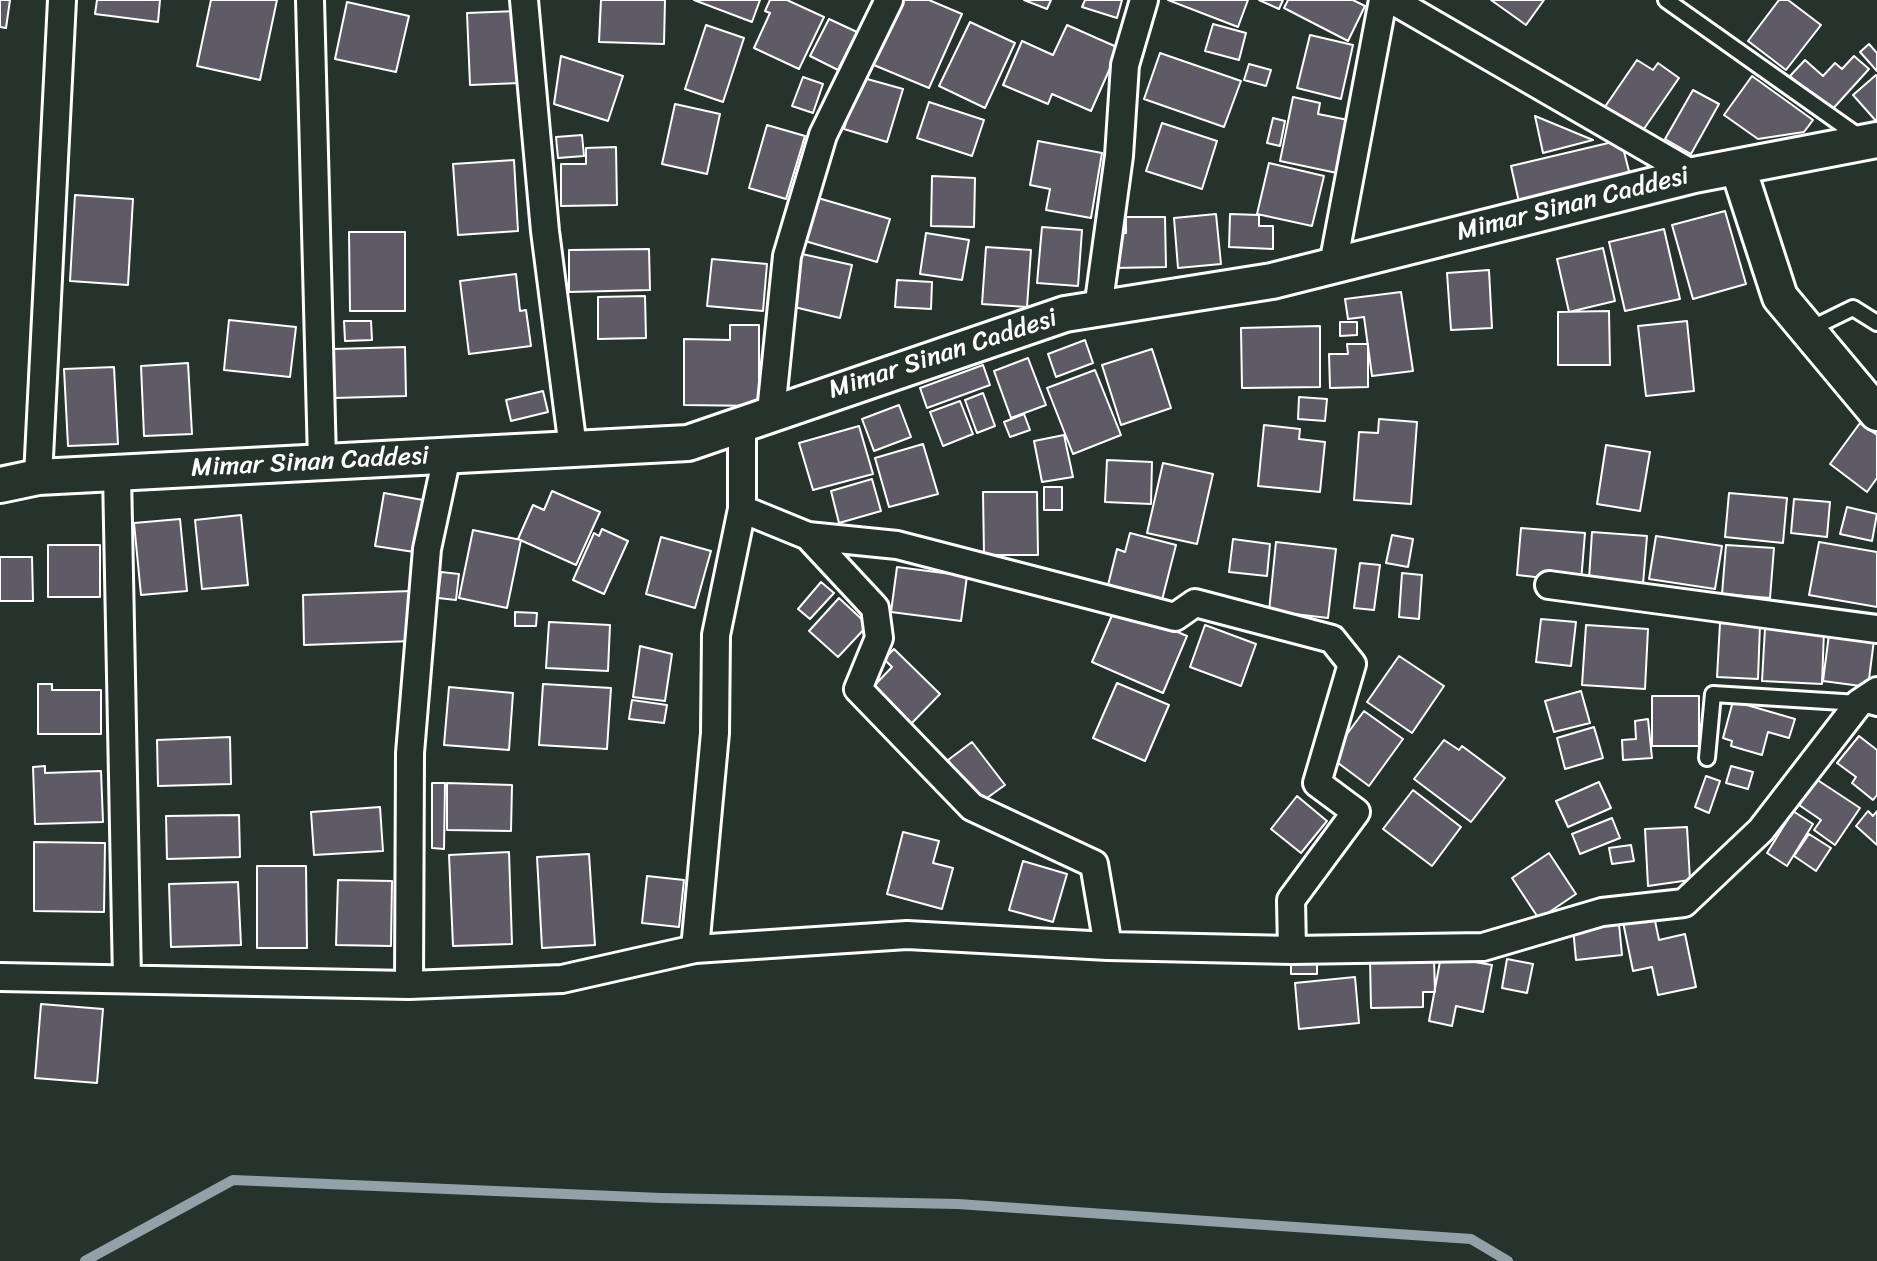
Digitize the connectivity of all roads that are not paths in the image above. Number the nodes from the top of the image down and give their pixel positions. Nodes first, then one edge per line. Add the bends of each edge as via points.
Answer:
1 (62, 0) edge
2 (310, 0) edge
3 (524, 0) edge
4 (889, 0) edge
5 (1144, 0) edge
6 (1383, 0) edge
7 (1392, 0) edge
8 (1666, 0) edge
9 (1872, 141) edge
10 (1738, 168) junction
11 (1694, 175) junction
12 (1333, 265) junction
13 (1098, 309) junction
14 (1877, 323) edge
15 (1807, 330) junction
16 (1877, 413) edge
17 (757, 418) junction
18 (573, 448) junction
19 (447, 456) junction
20 (322, 460) junction
21 (117, 474) junction
22 (38, 477) junction
23 (0, 485) edge
24 (742, 509) junction
25 (808, 536) junction
26 (1549, 585) dead end
27 (1877, 629) edge
28 (1871, 701) edge
29 (1707, 758) dead end
30 (1108, 946) junction
31 (695, 949) junction
32 (1292, 950) junction
33 (0, 977) edge
34 (127, 979) junction
35 (409, 985) junction

1 - 22 street
2 - 20 street
3 - 18 street via 545,231
4 - 17 street via 823,135 787,256
5 - 13 street via 1125,65 1119,156
6 - 12 street
7 - 11 street
8 - 9 lane
9 - 10 street, Mimar Sinan Caddesi
10 - 11 street, Mimar Sinan Caddesi
10 - 15 street via 1780,297
11 - 12 street, Mimar Sinan Caddesi
12 - 13 street, Mimar Sinan Caddesi via 1272,281
13 - 17 street, Mimar Sinan Caddesi via 1065,314
14 - 15 lane via 1853,308
15 - 16 street
17 - 18 street, Mimar Sinan Caddesi via 688,443
17 - 24 street
18 - 19 street, Mimar Sinan Caddesi
19 - 20 street, Mimar Sinan Caddesi
19 - 35 street via 427,549 410,753
20 - 21 street, Mimar Sinan Caddesi
21 - 22 street, Mimar Sinan Caddesi
21 - 34 street
22 - 23 street, Mimar Sinan Caddesi
24 - 25 street
24 - 31 street via 716,635 715,733
25 - 30 street via 875,608 879,638 858,689 972,807 1094,864
25 - 32 street via 897,545 1175,617 1195,603 1332,639 1352,664 1317,783 1356,812 1291,900
26 - 27 street
28 - 29 lane via 1713,694
28 - 32 street via 1761,830 1684,903 1602,912 1483,947
30 - 31 street via 907,935
30 - 32 street
31 - 35 street via 562,979
33 - 34 street
34 - 35 street

